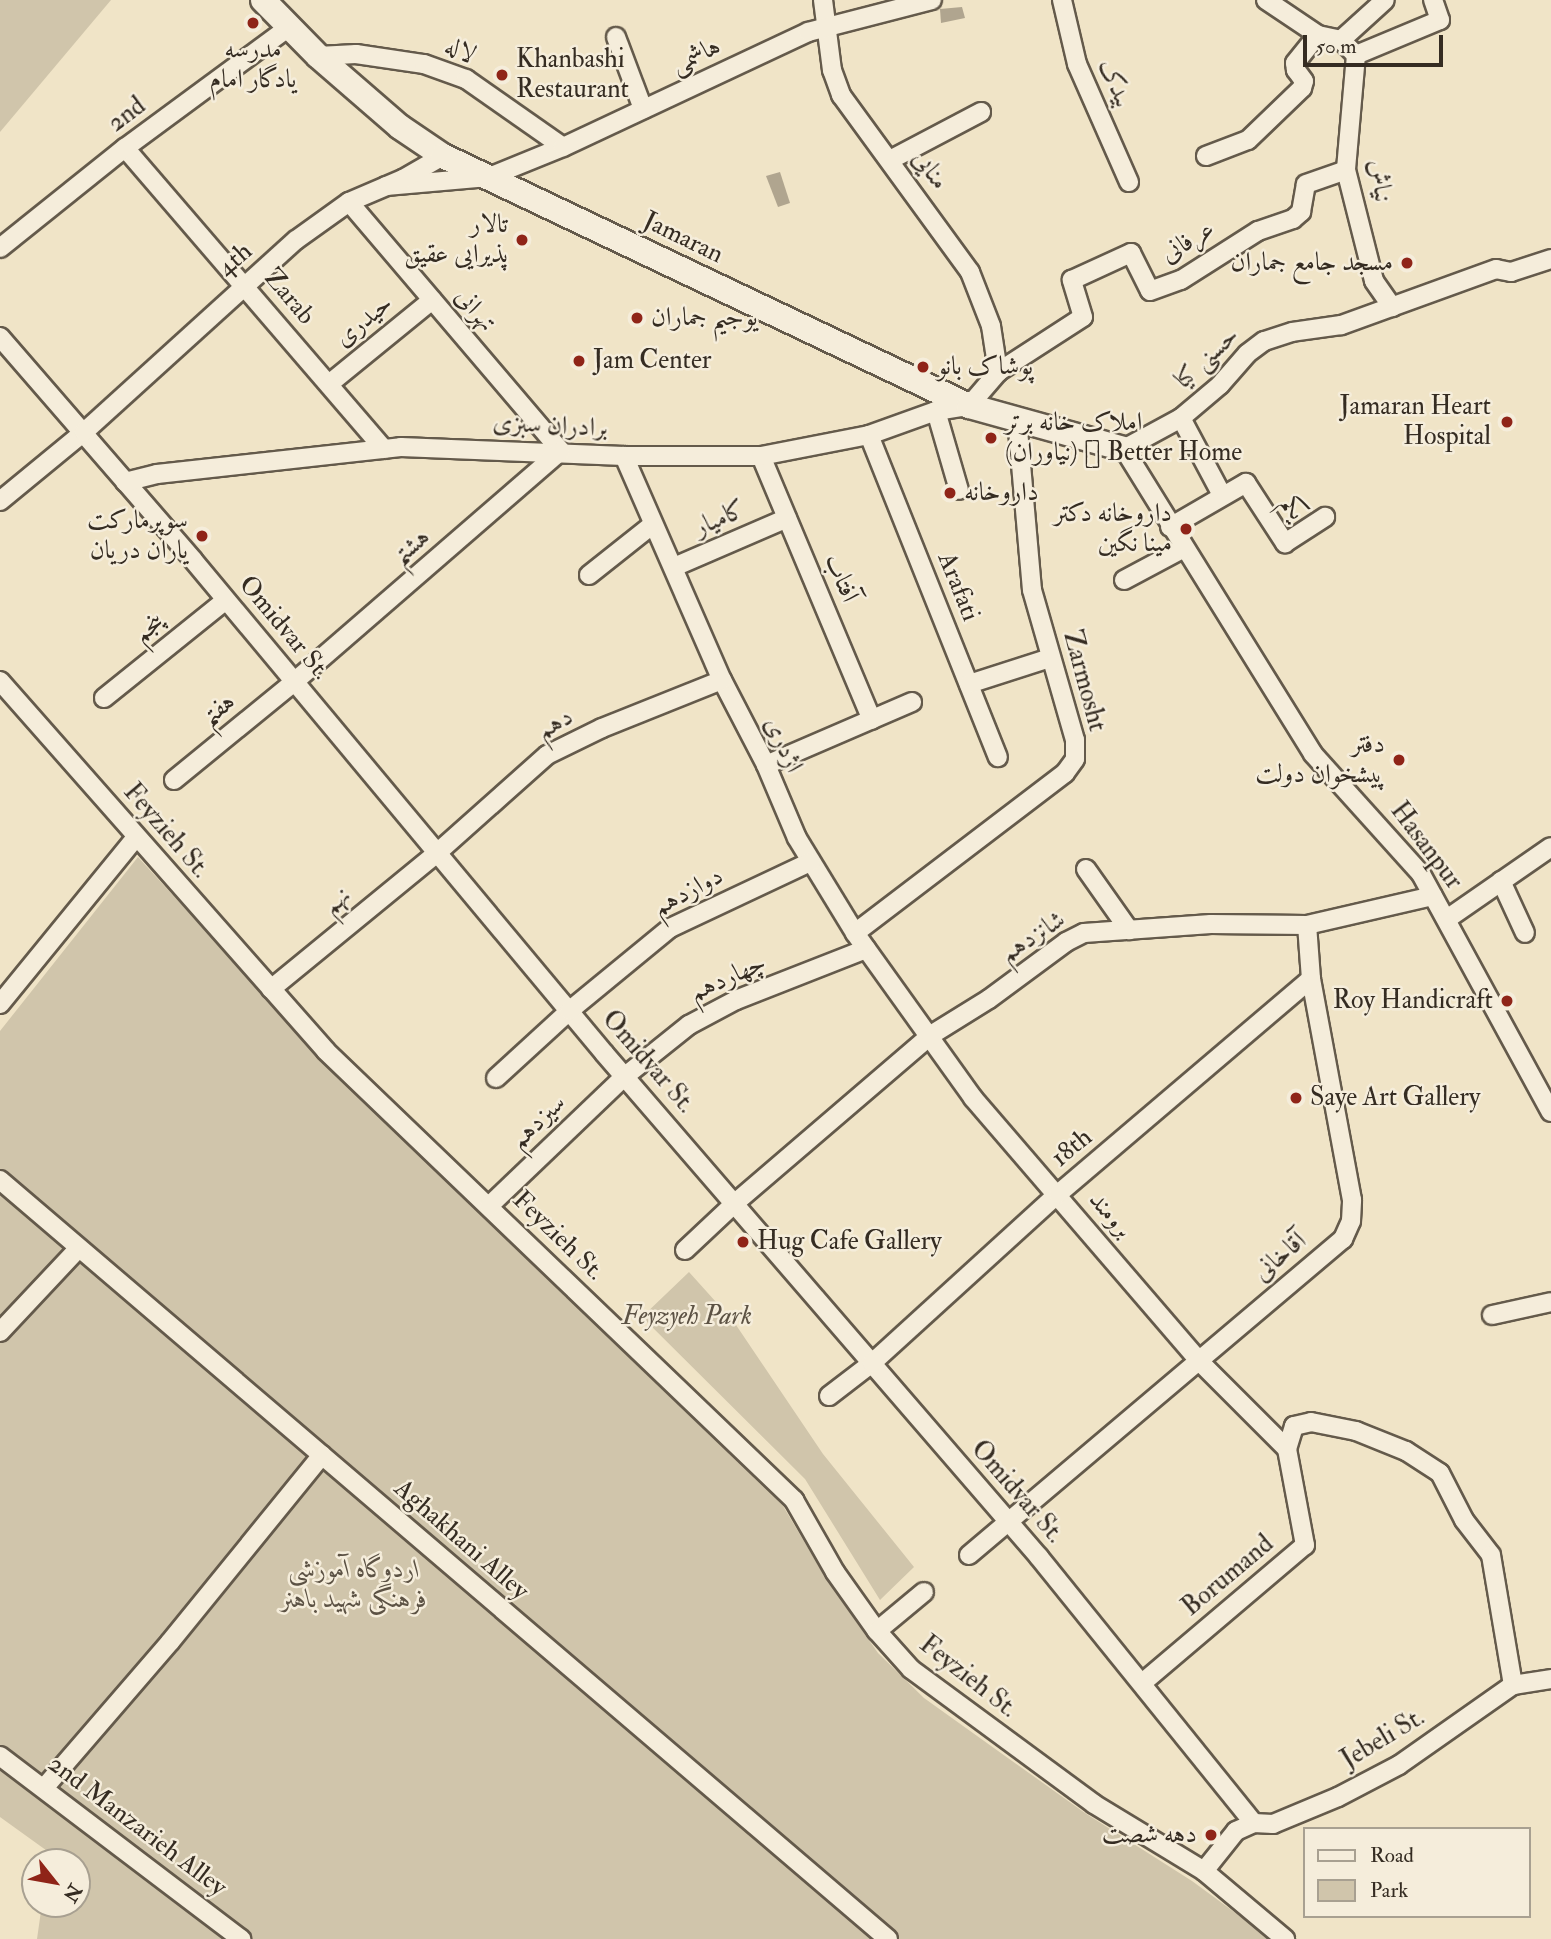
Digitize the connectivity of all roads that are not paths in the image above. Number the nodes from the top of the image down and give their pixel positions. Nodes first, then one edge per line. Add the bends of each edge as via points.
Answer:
1 (263, 0) edge
2 (823, 0) edge
3 (932, 0) edge
4 (1062, 0) edge
5 (1266, 0) edge
6 (1385, 0) edge
7 (1433, 0) edge
8 (828, 25) junction
9 (288, 28) junction
10 (1318, 35) junction
11 (616, 37) dead end
12 (1341, 40) junction
13 (1356, 55) junction
14 (318, 56) junction
15 (643, 109) junction
16 (981, 112) dead end
17 (563, 147) junction
18 (125, 148) junction
19 (443, 156) junction
20 (1206, 156) dead end
21 (890, 160) junction
22 (1346, 170) junction
23 (489, 177) junction
24 (1129, 182) dead end
25 (386, 186) junction
26 (349, 202) junction
27 (0, 248) edge
28 (1551, 259) edge
29 (246, 285) junction
30 (432, 300) junction
31 (1392, 307) junction
32 (0, 337) edge
33 (998, 372) junction
34 (329, 384) junction
35 (969, 406) junction
36 (936, 411) junction
37 (1181, 418) junction
38 (1017, 420) junction
39 (84, 432) junction
40 (869, 435) junction
41 (384, 449) junction
42 (1124, 449) junction
43 (561, 451) junction
44 (624, 456) junction
45 (761, 456) junction
46 (125, 482) junction
47 (959, 490) dead end
48 (1222, 495) junction
49 (0, 501) edge
50 (1325, 517) dead end
51 (787, 519) junction
52 (652, 525) junction
53 (1170, 527) junction
54 (1184, 548) junction
55 (674, 567) junction
56 (589, 575) dead end
57 (1124, 580) dead end
58 (226, 600) junction
59 (1049, 658) junction
60 (722, 680) junction
61 (0, 681) edge
62 (295, 682) junction
63 (969, 684) junction
64 (104, 698) dead end
65 (912, 702) dead end
66 (872, 720) junction
67 (998, 757) dead end
68 (766, 765) junction
69 (174, 780) dead end
70 (136, 837) junction
71 (1551, 847) edge
72 (437, 853) junction
73 (810, 862) junction
74 (1086, 869) dead end
75 (1501, 881) junction
76 (1433, 896) junction
77 (1447, 919) junction
78 (1307, 925) junction
79 (1129, 930) junction
80 (855, 933) junction
81 (1525, 933) dead end
82 (866, 949) junction
83 (1311, 979) junction
84 (271, 989) junction
85 (0, 1004) edge
86 (569, 1011) junction
87 (931, 1035) junction
88 (624, 1077) junction
89 (496, 1078) dead end
90 (1551, 1112) edge
91 (0, 1180) edge
92 (1058, 1194) junction
93 (735, 1203) junction
94 (489, 1206) junction
95 (79, 1248) junction
96 (685, 1250) dead end
97 (1551, 1302) edge
98 (1492, 1315) dead end
99 (0, 1332) edge
100 (1199, 1361) junction
101 (872, 1363) junction
102 (829, 1396) dead end
103 (1287, 1449) junction
104 (322, 1455) junction
105 (1007, 1520) junction
106 (969, 1555) dead end
107 (924, 1592) dead end
108 (877, 1631) junction
109 (1551, 1679) edge
110 (1142, 1683) junction
111 (1513, 1685) junction
112 (0, 1756) edge
113 (44, 1788) junction
114 (1254, 1823) junction
115 (1207, 1866) junction
116 (1281, 1929) edge
117 (241, 1939) edge
118 (888, 1939) edge
119 (1300, 1939) edge

1 - 9 main road, Jamaran
2 - 8 street, منایی
3 - 8 street, هاشمی
4 - 24 street, بیدک via 1077,64
5 - 10 street
6 - 12 street
7 - 13 street via 1440,20
8 - 15 street, هاشمی
8 - 21 street, منایی via 832,71 841,95
9 - 14 main road, Jamaran
9 - 18 street, 2nd
10 - 12 street
10 - 20 street via 1295,63 1304,81 1302,88 1248,141
11 - 15 street
12 - 13 street
13 - 22 street, نیاش
14 - 17 street, لاله via 356,54 424,64 466,79
14 - 19 main road, Jamaran via 400,127
15 - 17 street, هاشمی
16 - 21 street
17 - 23 street, هاشمی
18 - 27 street, 2nd
18 - 29 street, Zarab
19 - 23 main road, Jamaran
19 - 25 street, 4th
21 - 33 street, منایی via 970,272 990,326
22 - 31 street, نیاش via 1374,281
22 - 33 street, عرفانی via 1306,184 1301,212 1293,219 1258,231 1181,280 1150,291 1131,253 1072,280 1083,317
23 - 25 street, هاشمی
23 - 35 main road, Jamaran
25 - 26 street, 4th
26 - 29 street, 4th via 296,240
26 - 30 street, تهرانی
28 - 31 street, حسنی کیا via 1511,272 1496,269
29 - 34 street, Zarab
29 - 39 street, 4th
30 - 34 street, حیدری
30 - 43 street, تهرانی
31 - 37 street, حسنی کیا via 1341,325 1264,341
32 - 39 street, Omidvar St.
33 - 35 street, عرفانی
34 - 41 street, Zarab
35 - 36 street, برادران سبزی
35 - 38 main road, Jamaran
36 - 40 street, برادران سبزی
36 - 47 street
37 - 42 street, حسنی کیا
37 - 48 street
38 - 42 main road, Jamaran
38 - 59 street, Zarmosht via 1032,590
39 - 46 street, Omidvar St.
39 - 49 street, 4th
40 - 45 street, برادران سبزی
40 - 63 street, Arafati
41 - 43 street, برادران سبزی
41 - 46 street, برادران سبزی via 157,474
42 - 53 street, Hasanpur
43 - 44 street, برادران سبزی
43 - 62 street, هشتم
44 - 45 street, برادران سبزی
44 - 52 street, اژدری
45 - 51 street, آفتاب
46 - 58 street, Omidvar St.
48 - 50 street, یکم via 1246,483 1285,543
48 - 53 street, یکم
51 - 55 street, کامیار
51 - 66 street, آفتاب
52 - 55 street, اژدری
52 - 56 street
53 - 54 street, Hasanpur
54 - 57 street
54 - 76 street, Hasanpur via 1314,754 1408,858
55 - 60 street, اژدری
58 - 62 street, Omidvar St.
58 - 64 street, پنجم
59 - 63 street
59 - 80 street, Zarmosht via 1075,740 1075,759 1065,773
60 - 68 street, اژدری
60 - 72 street, دهم via 547,755
61 - 70 street, Feyzieh St.
62 - 69 street, هفتم
62 - 72 street, Omidvar St.
63 - 67 street, Arafati
65 - 66 street
66 - 68 street
68 - 73 street, اژدری
70 - 84 street, Feyzieh St.
70 - 85 street
71 - 75 street
72 - 84 street, نهم
72 - 86 street, Omidvar St.
73 - 80 street, اژدری
73 - 86 street, دوازدهم via 670,928
74 - 79 street
75 - 77 street
75 - 81 street
76 - 77 street, Hasanpur
76 - 78 street, شانزدهم
77 - 90 street, Hasanpur
78 - 79 street, شانزدهم via 1211,923
78 - 83 street, آقاخانی
79 - 87 street, شانزدهم via 1084,933 1066,942
80 - 82 street, اژدری
82 - 87 street, اژدری
82 - 88 street, چهاردهم via 688,1024
83 - 92 street, 18th
83 - 100 street, آقاخانی via 1352,1200 1351,1221 1343,1239
84 - 94 street, Feyzieh St. via 326,1051
86 - 88 street, Omidvar St.
86 - 89 street, دوازدهم
87 - 92 street, برومند via 973,1098
87 - 93 street, شانزدهم
88 - 93 street, Omidvar St.
88 - 94 street, سیزدهم
91 - 95 street, Aghakhani Alley
92 - 100 street, برومند
92 - 101 street, 18th
93 - 96 street, شانزدهم
93 - 101 street, Omidvar St.
94 - 108 street, Feyzieh St. via 794,1500 835,1572
95 - 99 street
95 - 104 street, Aghakhani Alley
97 - 98 street
100 - 103 street
100 - 105 street, آقاخانی
101 - 102 street, 18th
101 - 105 street, Omidvar St.
103 - 110 street, Borumand via 1305,1545
103 - 111 street via 1294,1426 1311,1422 1356,1431 1406,1451 1440,1473 1464,1520 1491,1555
104 - 113 street
104 - 118 street, Aghakhani Alley
105 - 106 street, آقاخانی
105 - 110 street, Omidvar St.
107 - 108 street
108 - 115 street, Feyzieh St. via 911,1669 1084,1797
109 - 111 street, Jebeli St.
110 - 114 street, Omidvar St.
111 - 114 street, Jebeli St. via 1399,1765 1273,1824
112 - 113 street, 2nd Manzarieh Alley
113 - 117 street, 2nd Manzarieh Alley
114 - 115 street, Jebeli St. via 1236,1831
115 - 116 street
116 - 119 street

